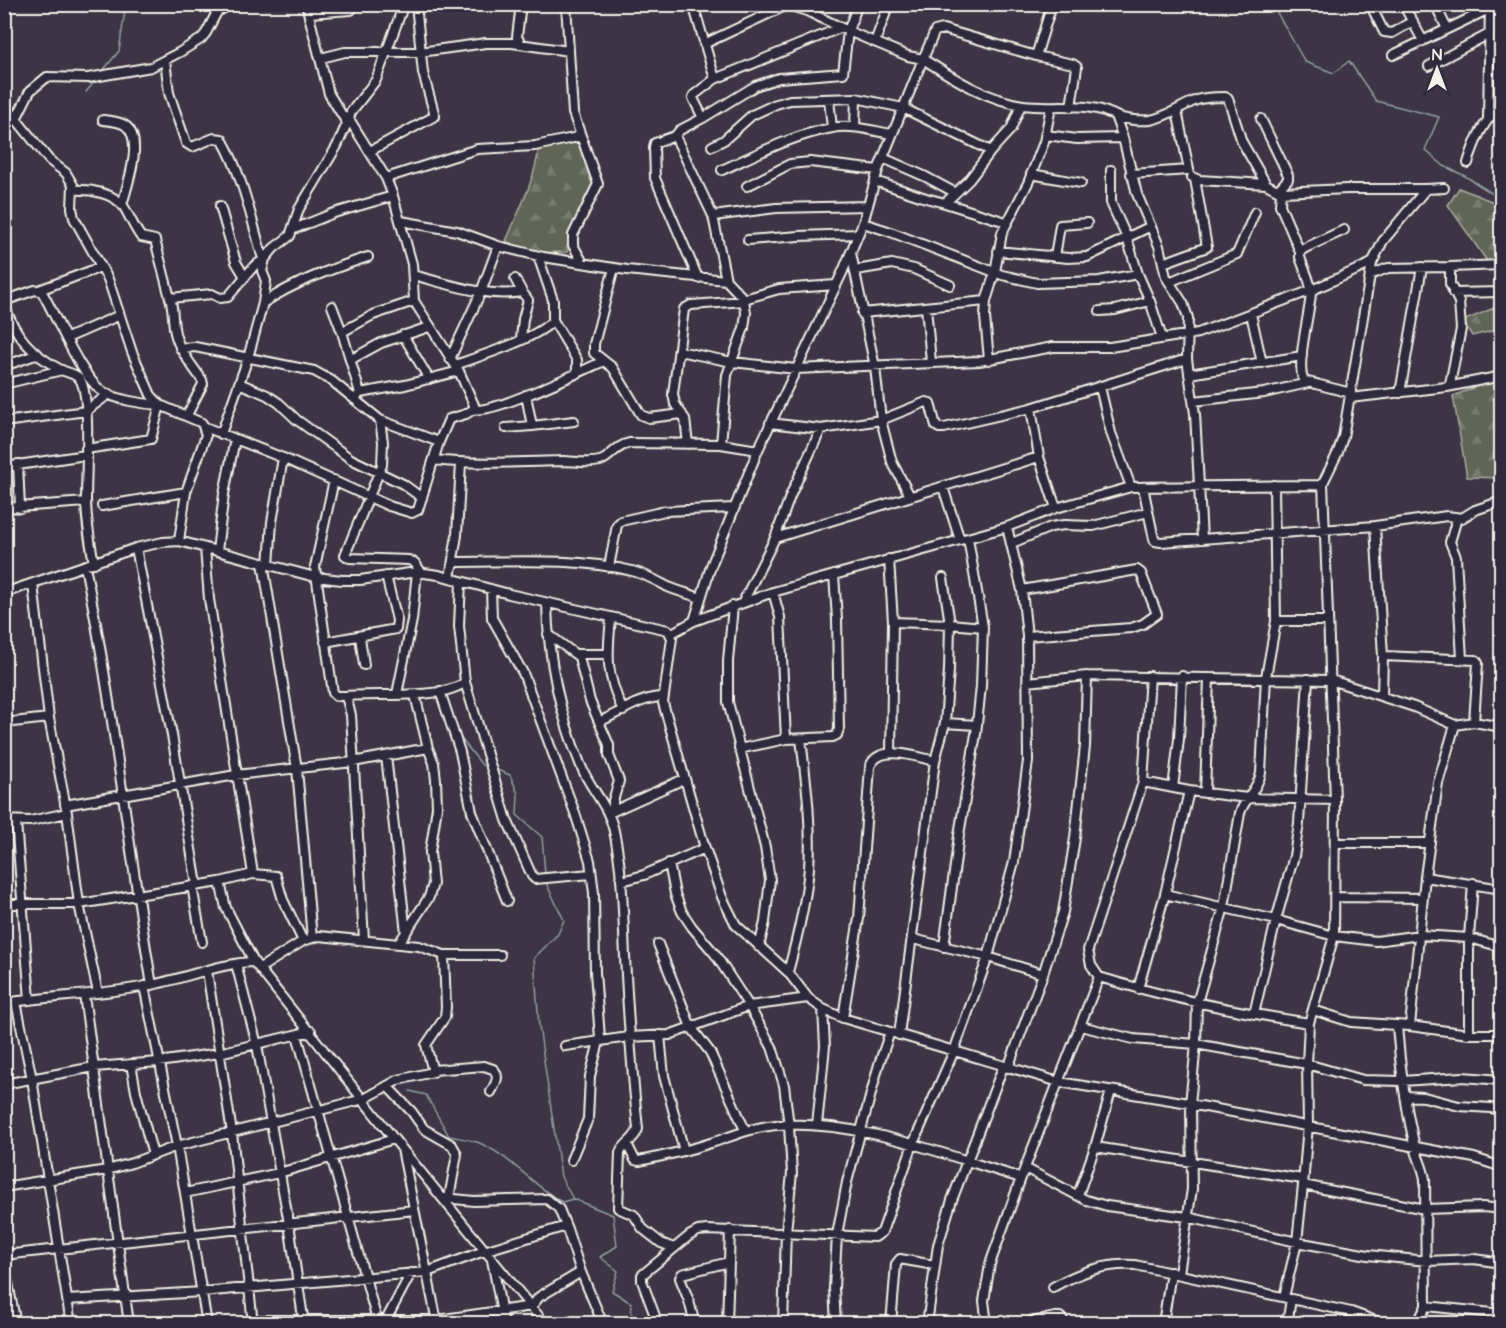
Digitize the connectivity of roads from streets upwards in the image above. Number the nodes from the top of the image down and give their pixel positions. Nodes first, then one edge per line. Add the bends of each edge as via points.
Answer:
1 (231, 4) edge
2 (306, 4) edge
3 (355, 4) edge
4 (404, 4) edge
5 (416, 4) edge
6 (521, 4) edge
7 (566, 4) edge
8 (693, 4) edge
9 (858, 4) edge
10 (889, 4) edge
11 (1052, 4) edge
12 (1370, 4) edge
13 (1403, 4) edge
14 (1435, 4) edge
15 (786, 5) edge
16 (1489, 7) edge
17 (809, 8) edge
18 (309, 13) junction
19 (1413, 21) junction
20 (1447, 29) junction
21 (844, 30) junction
22 (1489, 34) junction
23 (1424, 41) junction
24 (875, 42) junction
25 (521, 44) junction
26 (704, 44) junction
27 (569, 51) junction
28 (387, 52) junction
29 (420, 52) junction
30 (1393, 55) dead end
31 (1036, 56) junction
32 (321, 58) junction
33 (923, 59) junction
34 (165, 60) junction
35 (1429, 66) dead end
36 (715, 79) junction
37 (856, 98) junction
38 (829, 99) junction
39 (4, 104) edge
40 (1020, 105) junction
41 (1502, 105) edge
42 (1051, 107) junction
43 (1071, 107) junction
44 (903, 108) junction
45 (1177, 111) junction
46 (1115, 116) junction
47 (703, 118) junction
48 (1488, 118) junction
49 (16, 119) junction
50 (103, 120) dead end
51 (1261, 120) dead end
52 (348, 121) junction
53 (855, 127) junction
54 (832, 128) junction
55 (579, 134) junction
56 (892, 134) junction
57 (1046, 135) junction
58 (675, 136) junction
59 (1123, 138) junction
60 (712, 146) dead end
61 (369, 151) junction
62 (991, 151) junction
63 (883, 158) junction
64 (1468, 164) dead end
65 (722, 170) dead end
66 (878, 170) junction
67 (1111, 170) dead end
68 (1189, 170) junction
69 (1031, 174) junction
70 (1131, 174) junction
71 (386, 178) junction
72 (1195, 179) junction
73 (875, 181) junction
74 (1081, 183) dead end
75 (1266, 184) junction
76 (747, 186) dead end
77 (1444, 188) dead end
78 (1426, 189) junction
79 (74, 190) junction
80 (1280, 191) junction
81 (954, 192) junction
82 (393, 196) junction
83 (945, 203) junction
84 (122, 205) junction
85 (220, 206) dead end
86 (868, 206) junction
87 (1255, 212) dead end
88 (713, 216) junction
89 (401, 221) junction
90 (1006, 222) junction
91 (863, 223) junction
92 (1087, 224) dead end
93 (1151, 226) junction
94 (294, 229) junction
95 (1344, 230) dead end
96 (858, 234) junction
97 (1127, 238) junction
98 (748, 240) dead end
99 (498, 246) junction
100 (998, 251) junction
101 (1300, 252) junction
102 (851, 253) junction
103 (538, 256) junction
104 (1055, 256) junction
105 (368, 257) dead end
106 (264, 259) junction
107 (583, 263) junction
108 (1162, 263) junction
109 (1372, 263) junction
110 (1502, 266) edge
111 (101, 267) junction
112 (1422, 267) junction
113 (1450, 267) junction
114 (615, 268) junction
115 (856, 270) junction
116 (995, 272) junction
117 (1138, 274) junction
118 (1370, 274) junction
119 (413, 275) junction
120 (245, 277) junction
121 (698, 278) junction
122 (515, 279) dead end
123 (726, 280) junction
124 (1169, 282) junction
125 (836, 285) junction
126 (950, 285) dead end
127 (39, 290) junction
128 (1312, 290) junction
129 (481, 292) junction
130 (522, 292) junction
131 (1502, 292) edge
132 (1453, 293) junction
133 (170, 298) junction
134 (744, 300) junction
135 (414, 301) junction
136 (986, 301) junction
137 (1150, 301) junction
138 (4, 302) edge
139 (263, 303) junction
140 (332, 306) dead end
141 (926, 307) junction
142 (1100, 311) dead end
143 (862, 313) junction
144 (1251, 314) junction
145 (120, 315) junction
146 (6, 317) edge
147 (553, 320) junction
148 (429, 327) junction
149 (342, 332) junction
150 (403, 335) junction
151 (1187, 336) junction
152 (67, 338) junction
153 (1162, 338) junction
154 (521, 339) junction
155 (180, 348) junction
156 (593, 349) junction
157 (679, 351) junction
158 (38, 354) junction
159 (1302, 356) junction
160 (248, 358) junction
161 (1187, 359) junction
162 (350, 360) junction
163 (989, 360) junction
164 (604, 361) junction
165 (732, 362) junction
166 (931, 362) junction
167 (1262, 363) junction
168 (455, 365) junction
169 (4, 366) edge
170 (875, 367) junction
171 (585, 368) junction
172 (796, 369) junction
173 (62, 370) junction
174 (1190, 374) junction
175 (1501, 374) edge
176 (429, 379) junction
177 (239, 383) junction
178 (1310, 383) junction
179 (4, 384) edge
180 (1100, 387) junction
181 (1447, 387) junction
182 (1400, 393) junction
183 (109, 394) junction
184 (526, 395) junction
185 (1350, 395) junction
186 (357, 396) junction
187 (1194, 401) junction
188 (160, 405) junction
189 (1030, 408) junction
190 (474, 409) junction
191 (86, 411) junction
192 (682, 414) junction
193 (187, 415) junction
194 (380, 420) junction
195 (881, 420) junction
196 (574, 421) dead end
197 (4, 422) edge
198 (771, 423) junction
199 (532, 426) junction
200 (205, 427) junction
201 (506, 428) dead end
202 (821, 429) junction
203 (221, 434) junction
204 (235, 439) junction
205 (439, 442) junction
206 (688, 444) junction
207 (721, 444) junction
208 (759, 450) junction
209 (86, 452) junction
210 (1039, 457) junction
211 (283, 458) junction
212 (434, 460) junction
213 (461, 463) junction
214 (18, 464) junction
215 (4, 467) edge
216 (380, 473) junction
217 (334, 480) junction
218 (1323, 483) junction
219 (1274, 485) junction
220 (1201, 486) junction
221 (943, 487) junction
222 (1131, 487) junction
223 (1143, 487) junction
224 (186, 492) junction
225 (368, 496) junction
226 (910, 496) junction
227 (422, 498) junction
228 (1502, 501) edge
229 (86, 502) junction
230 (102, 506) dead end
231 (4, 508) edge
232 (20, 508) junction
233 (734, 508) junction
234 (1056, 508) junction
235 (1148, 512) junction
236 (1457, 518) junction
237 (1375, 526) junction
238 (1007, 527) junction
239 (1325, 530) junction
240 (1275, 534) junction
241 (775, 538) junction
242 (964, 539) junction
243 (1202, 539) junction
244 (179, 541) junction
245 (1012, 543) junction
246 (136, 548) junction
247 (205, 548) junction
248 (217, 551) junction
249 (890, 559) junction
250 (453, 562) junction
251 (94, 563) junction
252 (266, 564) junction
253 (85, 566) junction
254 (609, 567) junction
255 (419, 572) junction
256 (834, 575) junction
257 (386, 576) junction
258 (315, 577) junction
259 (450, 578) junction
260 (943, 579) dead end
261 (461, 581) junction
262 (33, 584) junction
263 (490, 589) junction
264 (1022, 590) junction
265 (773, 592) junction
266 (4, 593) edge
267 (701, 598) junction
268 (743, 602) junction
269 (547, 603) junction
270 (733, 606) junction
271 (611, 618) junction
272 (694, 621) junction
273 (1276, 621) junction
274 (1328, 621) junction
275 (893, 622) junction
276 (950, 624) junction
277 (983, 627) junction
278 (672, 633) junction
279 (548, 634) junction
280 (1027, 636) junction
281 (360, 637) junction
282 (326, 642) junction
283 (576, 654) junction
284 (607, 654) junction
285 (1383, 656) junction
286 (1462, 659) junction
287 (364, 665) dead end
288 (1087, 676) junction
289 (1150, 676) junction
290 (1182, 676) junction
291 (1266, 677) junction
292 (1209, 678) junction
293 (1308, 679) junction
294 (1331, 680) junction
295 (465, 682) junction
296 (1027, 682) junction
297 (440, 691) junction
298 (397, 694) junction
299 (415, 695) junction
300 (1382, 695) junction
301 (346, 696) junction
302 (663, 697) junction
303 (623, 711) junction
304 (49, 718) junction
305 (601, 721) junction
306 (1474, 722) junction
307 (4, 723) edge
308 (945, 723) junction
309 (977, 725) junction
310 (1455, 725) junction
311 (1502, 727) edge
312 (786, 739) junction
313 (801, 739) junction
314 (428, 748) junction
315 (739, 749) junction
316 (891, 753) junction
317 (386, 756) junction
318 (935, 760) junction
319 (353, 762) junction
320 (297, 769) junction
321 (237, 775) junction
322 (684, 779) junction
323 (1143, 782) junction
324 (179, 785) junction
325 (1173, 788) junction
326 (1189, 791) junction
327 (4, 793) edge
328 (1204, 793) junction
329 (122, 794) junction
330 (1248, 798) junction
331 (1301, 799) junction
332 (1335, 800) junction
333 (66, 809) junction
334 (610, 812) junction
335 (10, 820) edge
336 (1335, 843) junction
337 (1430, 843) junction
338 (705, 848) junction
339 (669, 863) junction
340 (253, 874) junction
341 (591, 874) junction
342 (1425, 878) junction
343 (622, 881) junction
344 (220, 882) junction
345 (1473, 884) junction
346 (194, 885) junction
347 (1502, 889) edge
348 (1165, 894) junction
349 (137, 896) junction
350 (1335, 897) junction
351 (1423, 898) junction
352 (507, 901) dead end
353 (4, 904) edge
354 (22, 904) junction
355 (79, 904) junction
356 (1224, 907) junction
357 (1276, 920) junction
358 (406, 933) junction
359 (1420, 935) junction
360 (1334, 936) junction
361 (312, 938) junction
362 (1469, 938) junction
363 (913, 939) junction
364 (364, 940) junction
365 (303, 941) junction
366 (202, 942) dead end
367 (399, 943) junction
368 (658, 944) dead end
369 (759, 947) junction
370 (944, 947) junction
371 (1502, 947) edge
372 (444, 955) junction
373 (500, 955) dead end
374 (988, 957) junction
375 (236, 964) junction
376 (257, 965) junction
377 (207, 971) junction
378 (788, 972) junction
379 (1043, 974) junction
380 (1099, 977) junction
381 (148, 986) junction
382 (1138, 989) junction
383 (98, 993) junction
384 (84, 995) junction
385 (808, 998) junction
386 (30, 1000) junction
387 (16, 1002) junction
388 (4, 1003) edge
389 (1197, 1003) junction
390 (749, 1006) junction
391 (823, 1009) junction
392 (1313, 1010) junction
393 (1254, 1014) junction
394 (843, 1018) junction
395 (1309, 1023) junction
396 (1081, 1026) junction
397 (1397, 1026) junction
398 (1410, 1026) junction
399 (691, 1027) junction
400 (311, 1032) junction
401 (890, 1032) junction
402 (1469, 1034) junction
403 (1502, 1034) edge
404 (297, 1035) junction
405 (660, 1035) junction
406 (899, 1035) junction
407 (629, 1037) junction
408 (599, 1042) junction
409 (1196, 1044) junction
410 (257, 1045) junction
411 (565, 1046) dead end
412 (954, 1051) junction
413 (219, 1053) junction
414 (159, 1062) junction
415 (131, 1064) junction
416 (1307, 1064) junction
417 (94, 1067) junction
418 (1006, 1068) junction
419 (433, 1070) junction
420 (32, 1079) junction
421 (1502, 1080) edge
422 (1402, 1081) junction
423 (1059, 1082) junction
424 (4, 1084) edge
425 (387, 1086) junction
426 (1111, 1091) junction
427 (490, 1092) dead end
428 (1405, 1096) junction
429 (364, 1099) junction
430 (1190, 1104) junction
431 (1502, 1111) edge
432 (317, 1112) junction
433 (269, 1122) junction
434 (817, 1125) junction
435 (1308, 1125) junction
436 (789, 1126) junction
437 (745, 1131) junction
438 (860, 1132) junction
439 (232, 1133) junction
440 (394, 1139) junction
441 (627, 1144) junction
442 (913, 1144) junction
443 (177, 1146) junction
444 (1414, 1146) junction
445 (1095, 1147) junction
446 (401, 1148) junction
447 (684, 1151) junction
448 (153, 1155) junction
449 (331, 1158) junction
450 (571, 1160) dead end
451 (967, 1161) junction
452 (1193, 1162) junction
453 (1502, 1167) edge
454 (1024, 1168) junction
455 (107, 1170) junction
456 (279, 1173) junction
457 (1020, 1178) junction
458 (47, 1179) junction
459 (238, 1181) junction
460 (1303, 1182) junction
461 (4, 1187) edge
462 (185, 1193) junction
463 (1078, 1195) junction
464 (446, 1198) junction
465 (1425, 1209) junction
466 (1502, 1209) edge
467 (414, 1210) junction
468 (1186, 1217) junction
469 (348, 1219) junction
470 (289, 1224) junction
471 (244, 1228) junction
472 (567, 1229) junction
473 (730, 1230) junction
474 (786, 1232) junction
475 (191, 1233) junction
476 (837, 1235) junction
477 (117, 1242) junction
478 (1297, 1242) junction
479 (59, 1248) junction
480 (674, 1248) junction
481 (489, 1253) junction
482 (4, 1255) edge
483 (1427, 1261) junction
484 (729, 1262) junction
485 (4, 1263) edge
486 (1502, 1263) edge
487 (934, 1265) junction
488 (427, 1272) junction
489 (581, 1272) junction
490 (1175, 1273) junction
491 (411, 1274) junction
492 (365, 1277) junction
493 (298, 1282) junction
494 (249, 1286) junction
495 (1053, 1287) dead end
496 (202, 1292) junction
497 (125, 1297) junction
498 (1287, 1298) junction
499 (67, 1300) junction
500 (532, 1306) junction
501 (1426, 1306) junction
502 (502, 1312) junction
503 (1502, 1314) edge
504 (304, 1321) edge
505 (382, 1321) edge
506 (253, 1322) edge
507 (437, 1322) edge
508 (15, 1323) edge
509 (71, 1323) edge
510 (129, 1323) edge
511 (207, 1323) edge
512 (504, 1323) edge
513 (545, 1323) edge
514 (603, 1323) edge
515 (658, 1323) edge
516 (694, 1323) edge
517 (727, 1323) edge
518 (783, 1323) edge
519 (836, 1323) edge
520 (891, 1323) edge
521 (927, 1323) edge
522 (987, 1323) edge
523 (1022, 1323) edge
524 (1066, 1323) edge
525 (1163, 1323) edge
526 (1287, 1323) edge
527 (1384, 1323) edge
528 (1418, 1323) edge

1 - 34 street via 217,12 201,39
2 - 18 street
3 - 18 street via 351,10
4 - 28 street
5 - 29 street
6 - 25 street via 517,37
7 - 27 street
8 - 26 street
9 - 21 street
10 - 24 street
11 - 31 street
12 - 19 street via 1384,32 1392,33
13 - 19 street
14 - 20 street
15 - 17 street
15 - 26 street
16 - 20 street
16 - 22 street
17 - 21 street
18 - 32 street
19 - 23 street
20 - 23 street
21 - 24 street
21 - 36 street
21 - 47 street via 843,73 779,78 755,86
22 - 35 street
22 - 48 street
23 - 30 street
24 - 33 street
25 - 27 street
25 - 29 street
26 - 36 street
27 - 55 street via 571,99
28 - 29 street
28 - 32 street via 345,52
28 - 52 street via 376,80
29 - 61 street via 435,116
31 - 33 street via 943,29 935,32
31 - 43 street via 1077,67
32 - 52 street via 329,94
33 - 40 street via 992,97
33 - 44 street
34 - 49 street via 151,67 88,78 47,77 30,91
34 - 106 street via 169,93 186,143 192,147 214,138 222,139 232,156
36 - 47 street via 694,94 693,101
37 - 38 street
37 - 44 street
37 - 53 street
38 - 54 street
38 - 60 street via 776,104 752,115
39 - 49 street
40 - 42 street
40 - 62 street via 1011,129
41 - 48 street
42 - 43 street
42 - 57 street
43 - 46 street via 1102,110
44 - 56 street
44 - 62 street
45 - 46 street via 1152,120
45 - 68 street
45 - 75 street via 1197,100 1225,96 1242,142
46 - 59 street
47 - 58 street
48 - 64 street via 1476,137
49 - 79 street via 49,160 66,173
50 - 84 street via 126,126 132,134 135,151
51 - 80 street via 1288,175
52 - 61 street
52 - 94 street via 299,209
53 - 54 street
53 - 56 street
54 - 65 street via 780,144
55 - 71 street via 535,146 477,149
55 - 107 street via 598,184 573,235 573,244
56 - 63 street
57 - 59 street
57 - 69 street
58 - 88 street
58 - 121 street via 655,143 656,178
59 - 70 street
61 - 71 street
62 - 81 street via 969,180
63 - 66 street
63 - 81 street
66 - 73 street
66 - 76 street via 810,162 790,164
67 - 97 street via 1111,203
68 - 70 street
68 - 72 street
69 - 74 street
69 - 90 street
70 - 93 street
71 - 82 street
72 - 75 street
72 - 108 street via 1207,247
73 - 83 street
73 - 86 street
75 - 80 street
77 - 78 street
78 - 80 street
78 - 109 street via 1383,241
79 - 84 street via 101,193
79 - 111 street via 74,218
80 - 101 street via 1280,205
81 - 83 street
82 - 89 street
82 - 94 street
83 - 90 street
84 - 133 street via 139,235 157,243
85 - 120 street via 236,262
86 - 88 street via 776,208
86 - 91 street
87 - 124 street via 1238,254
88 - 123 street
89 - 99 street via 457,231
89 - 119 street
90 - 100 street
91 - 96 street
91 - 116 street
92 - 104 street via 1060,225
93 - 97 street
93 - 108 street
94 - 106 street
95 - 101 street
96 - 98 street
96 - 102 street
97 - 104 street via 1087,257
97 - 117 street
99 - 103 street
99 - 129 street
100 - 104 street
100 - 116 street
101 - 128 street
102 - 115 street
102 - 125 street
103 - 107 street
103 - 147 street via 553,300
105 - 139 street via 327,271
106 - 120 street
106 - 139 street
107 - 114 street
108 - 124 street
109 - 118 street
109 - 128 street
110 - 113 street
111 - 127 street
111 - 145 street
112 - 113 street
112 - 118 street via 1388,268
112 - 182 street
113 - 132 street
114 - 121 street
114 - 156 street
115 - 126 street via 891,264 914,269
115 - 143 street
116 - 117 street via 1037,283 1099,281
116 - 136 street
117 - 137 street
118 - 185 street
119 - 129 street
119 - 135 street
120 - 133 street via 228,297 212,294
121 - 123 street
122 - 130 street
123 - 134 street
124 - 151 street via 1186,309
125 - 134 street via 779,289
125 - 172 street
127 - 138 street
127 - 152 street
128 - 144 street
128 - 159 street
129 - 130 street
129 - 168 street
130 - 154 street via 528,300
131 - 132 street
132 - 181 street via 1459,302 1461,329
133 - 155 street
134 - 157 street via 687,306
134 - 165 street via 744,328
135 - 148 street
135 - 149 street via 372,315
136 - 141 street
136 - 163 street
137 - 142 street
137 - 153 street
138 - 146 street
139 - 160 street
140 - 149 street
141 - 143 street
141 - 166 street
143 - 170 street
144 - 151 street
144 - 167 street
145 - 152 street
145 - 188 street via 146,384
146 - 158 street via 18,336
147 - 154 street
147 - 171 street
148 - 150 street
148 - 168 street
149 - 162 street
150 - 162 street via 381,342
150 - 176 street
151 - 153 street
151 - 161 street
152 - 183 street via 90,380
153 - 163 street via 1110,347 1047,348
154 - 168 street
155 - 160 street via 195,347
155 - 193 street via 202,384
156 - 164 street
156 - 171 street
157 - 165 street
157 - 192 street via 673,394
158 - 169 street
158 - 173 street
159 - 167 street
159 - 178 street via 1302,377
160 - 177 street
160 - 186 street via 314,371
161 - 174 street
161 - 180 street
162 - 186 street
163 - 166 street
164 - 171 street
164 - 192 street via 613,368 641,415 649,418
165 - 172 street
165 - 207 street via 727,375
166 - 170 street
167 - 174 street
168 - 176 street
168 - 190 street
170 - 172 street
170 - 195 street
171 - 184 street
172 - 198 street
173 - 179 street
173 - 191 street via 81,382
174 - 187 street
175 - 181 street
176 - 186 street
177 - 203 street
177 - 216 street via 267,395 351,459
178 - 185 street
178 - 187 street
180 - 189 street
180 - 222 street via 1111,433
181 - 182 street
182 - 185 street
183 - 188 street via 136,403
183 - 191 street
184 - 190 street via 483,410
184 - 199 street
185 - 218 street via 1343,437
186 - 194 street
187 - 220 street
188 - 193 street
188 - 209 street via 151,439
189 - 195 street via 939,428 930,403 924,402
189 - 210 street
190 - 205 street via 449,419
191 - 197 street
191 - 209 street
192 - 206 street
193 - 200 street
194 - 205 street
194 - 216 street via 384,454
195 - 202 street
195 - 226 street via 892,462
196 - 199 street
198 - 202 street
198 - 208 street
199 - 201 street
200 - 203 street
200 - 224 street via 206,435
202 - 241 street
203 - 204 street
204 - 211 street
204 - 248 street
205 - 212 street
206 - 207 street
206 - 213 street via 630,443 592,462
207 - 208 street
208 - 233 street
209 - 214 street
209 - 229 street
210 - 221 street
210 - 234 street
211 - 217 street
211 - 252 street
212 - 213 street
212 - 227 street
213 - 250 street
214 - 215 street
214 - 232 street
216 - 225 street
216 - 227 street
217 - 225 street
217 - 258 street via 315,559
218 - 219 street
218 - 239 street
219 - 220 street
219 - 240 street
220 - 223 street
220 - 243 street
221 - 226 street
221 - 242 street
222 - 223 street
222 - 234 street
223 - 235 street
224 - 230 street
224 - 244 street
225 - 227 street via 412,513 418,510
225 - 255 street via 346,557 409,560 415,562
226 - 241 street
228 - 236 street
229 - 232 street
229 - 251 street
231 - 232 street
233 - 254 street via 665,511 619,523
233 - 267 street
234 - 238 street
235 - 243 street via 1155,541
235 - 245 street via 1093,526 1051,527
236 - 237 street
236 - 286 street via 1450,542 1456,557
237 - 239 street
237 - 285 street
238 - 242 street
238 - 245 street
239 - 240 street
239 - 274 street
240 - 243 street
240 - 273 street
241 - 268 street
242 - 249 street
242 - 277 street
244 - 246 street
244 - 247 street
245 - 264 street
246 - 251 street
246 - 324 street
247 - 248 street
247 - 321 street via 209,599
248 - 252 street
249 - 256 street
249 - 275 street
250 - 254 street via 561,560
250 - 259 street
251 - 253 street
252 - 258 street
252 - 320 street
253 - 262 street
253 - 329 street
254 - 267 street via 650,576
255 - 257 street
255 - 259 street
255 - 298 street
256 - 265 street
256 - 313 street via 838,732 833,737
257 - 258 street via 342,580
257 - 281 street via 396,629
258 - 282 street
259 - 261 street
260 - 276 street
261 - 263 street
261 - 295 street via 459,626
262 - 266 street
262 - 304 street
263 - 269 street
263 - 341 street via 492,618 524,673 578,822
264 - 280 street
264 - 280 street via 1137,570 1157,614 1131,628
265 - 268 street
265 - 312 street via 780,617
267 - 272 street
268 - 270 street
269 - 271 street
269 - 279 street
270 - 272 street
270 - 315 street via 727,688
271 - 278 street via 663,627
271 - 284 street
272 - 278 street
273 - 274 street
273 - 291 street
274 - 294 street
275 - 276 street
275 - 316 street
276 - 277 street
276 - 308 street
277 - 309 street
278 - 302 street
279 - 283 street
279 - 334 street via 556,692 567,726 582,768
280 - 296 street
281 - 282 street
281 - 287 street
282 - 301 street via 333,693
283 - 284 street
283 - 305 street via 590,701
284 - 303 street via 613,689
285 - 286 street
285 - 300 street
286 - 306 street via 1478,663
288 - 289 street
288 - 296 street
288 - 379 street via 1085,746 1075,838 1063,912
289 - 290 street
289 - 323 street
290 - 292 street
290 - 325 street
291 - 292 street
291 - 293 street
291 - 330 street via 1261,773
292 - 328 street
293 - 294 street
293 - 331 street
294 - 300 street
294 - 332 street
295 - 297 street
295 - 341 street via 507,820 532,876 542,879
296 - 374 street via 1028,760 1015,850
297 - 299 street
297 - 352 street via 460,752 472,812
298 - 299 street
298 - 301 street
299 - 314 street
300 - 310 street
301 - 319 street
302 - 303 street via 652,697
302 - 322 street
303 - 305 street
304 - 307 street
304 - 333 street
305 - 334 street via 619,781
306 - 310 street
306 - 311 street
308 - 309 street
308 - 318 street
309 - 370 street
310 - 337 street via 1438,783
312 - 313 street
312 - 315 street
313 - 378 street via 810,820 809,869
314 - 317 street
314 - 358 street via 434,763 437,807 430,852 433,884
315 - 369 street via 770,880
316 - 318 street
316 - 394 street via 877,756 870,767 859,918
317 - 319 street
317 - 358 street
318 - 363 street
319 - 320 street
319 - 364 street
320 - 321 street
320 - 361 street
321 - 324 street
321 - 340 street
322 - 334 street
322 - 338 street
323 - 325 street
323 - 380 street via 1088,950
324 - 329 street
324 - 346 street
325 - 326 street
326 - 328 street
326 - 348 street
327 - 335 street
328 - 330 street
329 - 333 street
329 - 349 street
330 - 331 street
330 - 356 street via 1240,813
331 - 332 street
331 - 357 street via 1294,856
332 - 336 street
333 - 335 street via 47,819
333 - 355 street
334 - 343 street
335 - 354 street
336 - 337 street
336 - 350 street
337 - 342 street
338 - 339 street
338 - 369 street via 736,924
339 - 343 street
339 - 390 street via 682,912
340 - 344 street
340 - 365 street via 276,876
341 - 408 street
342 - 345 street
342 - 351 street
343 - 407 street
344 - 346 street
344 - 376 street via 226,908
345 - 347 street
345 - 362 street
346 - 349 street
346 - 366 street
348 - 356 street
348 - 382 street
349 - 355 street
349 - 381 street
350 - 351 street
350 - 360 street
351 - 359 street
353 - 354 street
354 - 355 street
354 - 386 street
355 - 383 street
356 - 357 street
356 - 389 street
357 - 360 street
357 - 393 street
358 - 367 street
359 - 360 street via 1376,941
359 - 362 street
359 - 398 street
360 - 392 street
361 - 364 street
361 - 365 street
362 - 371 street
362 - 402 street
363 - 370 street
363 - 406 street
364 - 367 street
365 - 376 street
367 - 372 street
368 - 399 street
369 - 378 street
370 - 374 street
372 - 373 street
372 - 419 street via 445,1017 426,1045
374 - 379 street
374 - 412 street
375 - 376 street
375 - 377 street
375 - 410 street
376 - 400 street
377 - 381 street
377 - 413 street
378 - 385 street
379 - 418 street
380 - 382 street
380 - 396 street
381 - 383 street
381 - 414 street
382 - 389 street
383 - 384 street
384 - 386 street
384 - 417 street
385 - 390 street
385 - 391 street
386 - 387 street
387 - 388 street
387 - 420 street
389 - 393 street
389 - 409 street
390 - 399 street
390 - 436 street via 779,1065
391 - 394 street
391 - 434 street via 825,1046
392 - 395 street
392 - 397 street via 1350,1022
393 - 395 street
394 - 401 street
395 - 416 street
396 - 409 street via 1133,1039
396 - 423 street
397 - 398 street
397 - 422 street
398 - 402 street
399 - 405 street
399 - 437 street via 710,1053
400 - 404 street
400 - 429 street
401 - 406 street
401 - 438 street
402 - 403 street
404 - 410 street
404 - 432 street
405 - 407 street
405 - 447 street via 664,1076
406 - 412 street
407 - 408 street
407 - 441 street via 638,1129
408 - 411 street
408 - 450 street via 590,1076 588,1119
409 - 416 street
409 - 430 street
410 - 413 street
410 - 433 street
412 - 418 street
412 - 442 street
413 - 414 street
413 - 439 street
414 - 415 street
414 - 443 street
415 - 417 street
415 - 448 street
416 - 422 street via 1363,1080
416 - 435 street
417 - 420 street
417 - 455 street
418 - 423 street
418 - 451 street
419 - 425 street
419 - 427 street via 484,1066 493,1069 497,1081
420 - 424 street
420 - 458 street
421 - 422 street via 1461,1077
422 - 428 street
423 - 426 street
423 - 454 street
425 - 429 street
425 - 464 street via 424,1129 456,1150
426 - 430 street
426 - 445 street
428 - 431 street
428 - 444 street
429 - 432 street
429 - 440 street
430 - 435 street
430 - 452 street
432 - 433 street
432 - 449 street
433 - 439 street
433 - 456 street
434 - 436 street
434 - 438 street
435 - 444 street
435 - 460 street
436 - 437 street
436 - 474 street via 792,1173
437 - 447 street
438 - 442 street
438 - 476 street
439 - 443 street
439 - 459 street
440 - 446 street
440 - 449 street
441 - 447 street via 637,1161
441 - 480 street via 620,1153 618,1208 634,1215 643,1229
442 - 451 street
442 - 476 street via 879,1235
443 - 448 street
443 - 462 street
444 - 453 street
444 - 465 street via 1424,1170
445 - 452 street
445 - 463 street
446 - 464 street
446 - 467 street
448 - 455 street
449 - 456 street
449 - 469 street
451 - 457 street
451 - 487 street
452 - 460 street
452 - 468 street
454 - 457 street
454 - 463 street
455 - 458 street
455 - 477 street
456 - 459 street
456 - 470 street
457 - 522 street via 990,1264 984,1301
458 - 461 street
458 - 479 street
459 - 462 street
459 - 471 street
460 - 465 street
460 - 478 street
462 - 475 street
463 - 468 street via 1107,1206
464 - 472 street via 547,1199 559,1209
464 - 481 street
465 - 466 street
465 - 483 street
467 - 469 street
467 - 488 street
468 - 478 street
468 - 490 street
469 - 470 street
469 - 492 street
470 - 471 street
470 - 493 street
471 - 475 street
471 - 494 street
472 - 481 street via 559,1227
472 - 489 street
473 - 474 street
473 - 480 street via 698,1232
473 - 484 street
474 - 476 street
474 - 518 street
475 - 477 street
475 - 496 street
476 - 519 street
477 - 479 street
477 - 497 street
478 - 483 street
478 - 498 street
479 - 482 street
479 - 499 street
480 - 515 street via 642,1275
481 - 488 street
481 - 500 street
481 - 502 street
483 - 486 street via 1474,1258
483 - 501 street
484 - 516 street via 682,1274
484 - 517 street
485 - 508 street
487 - 520 street via 897,1261
487 - 521 street
488 - 491 street
488 - 507 street
489 - 500 street via 539,1297
489 - 514 street
490 - 495 street via 1108,1266 1075,1275
490 - 498 street
490 - 525 street
491 - 492 street
491 - 505 street
492 - 493 street
492 - 505 street
493 - 494 street
493 - 504 street
494 - 496 street
494 - 506 street
496 - 497 street
496 - 511 street
497 - 499 street
497 - 510 street
498 - 526 street
498 - 527 street
499 - 509 street
500 - 502 street
500 - 513 street
501 - 503 street
501 - 528 street
502 - 507 street
502 - 512 street
504 - 505 street
504 - 506 street
505 - 507 street
523 - 524 street via 1055,1317

